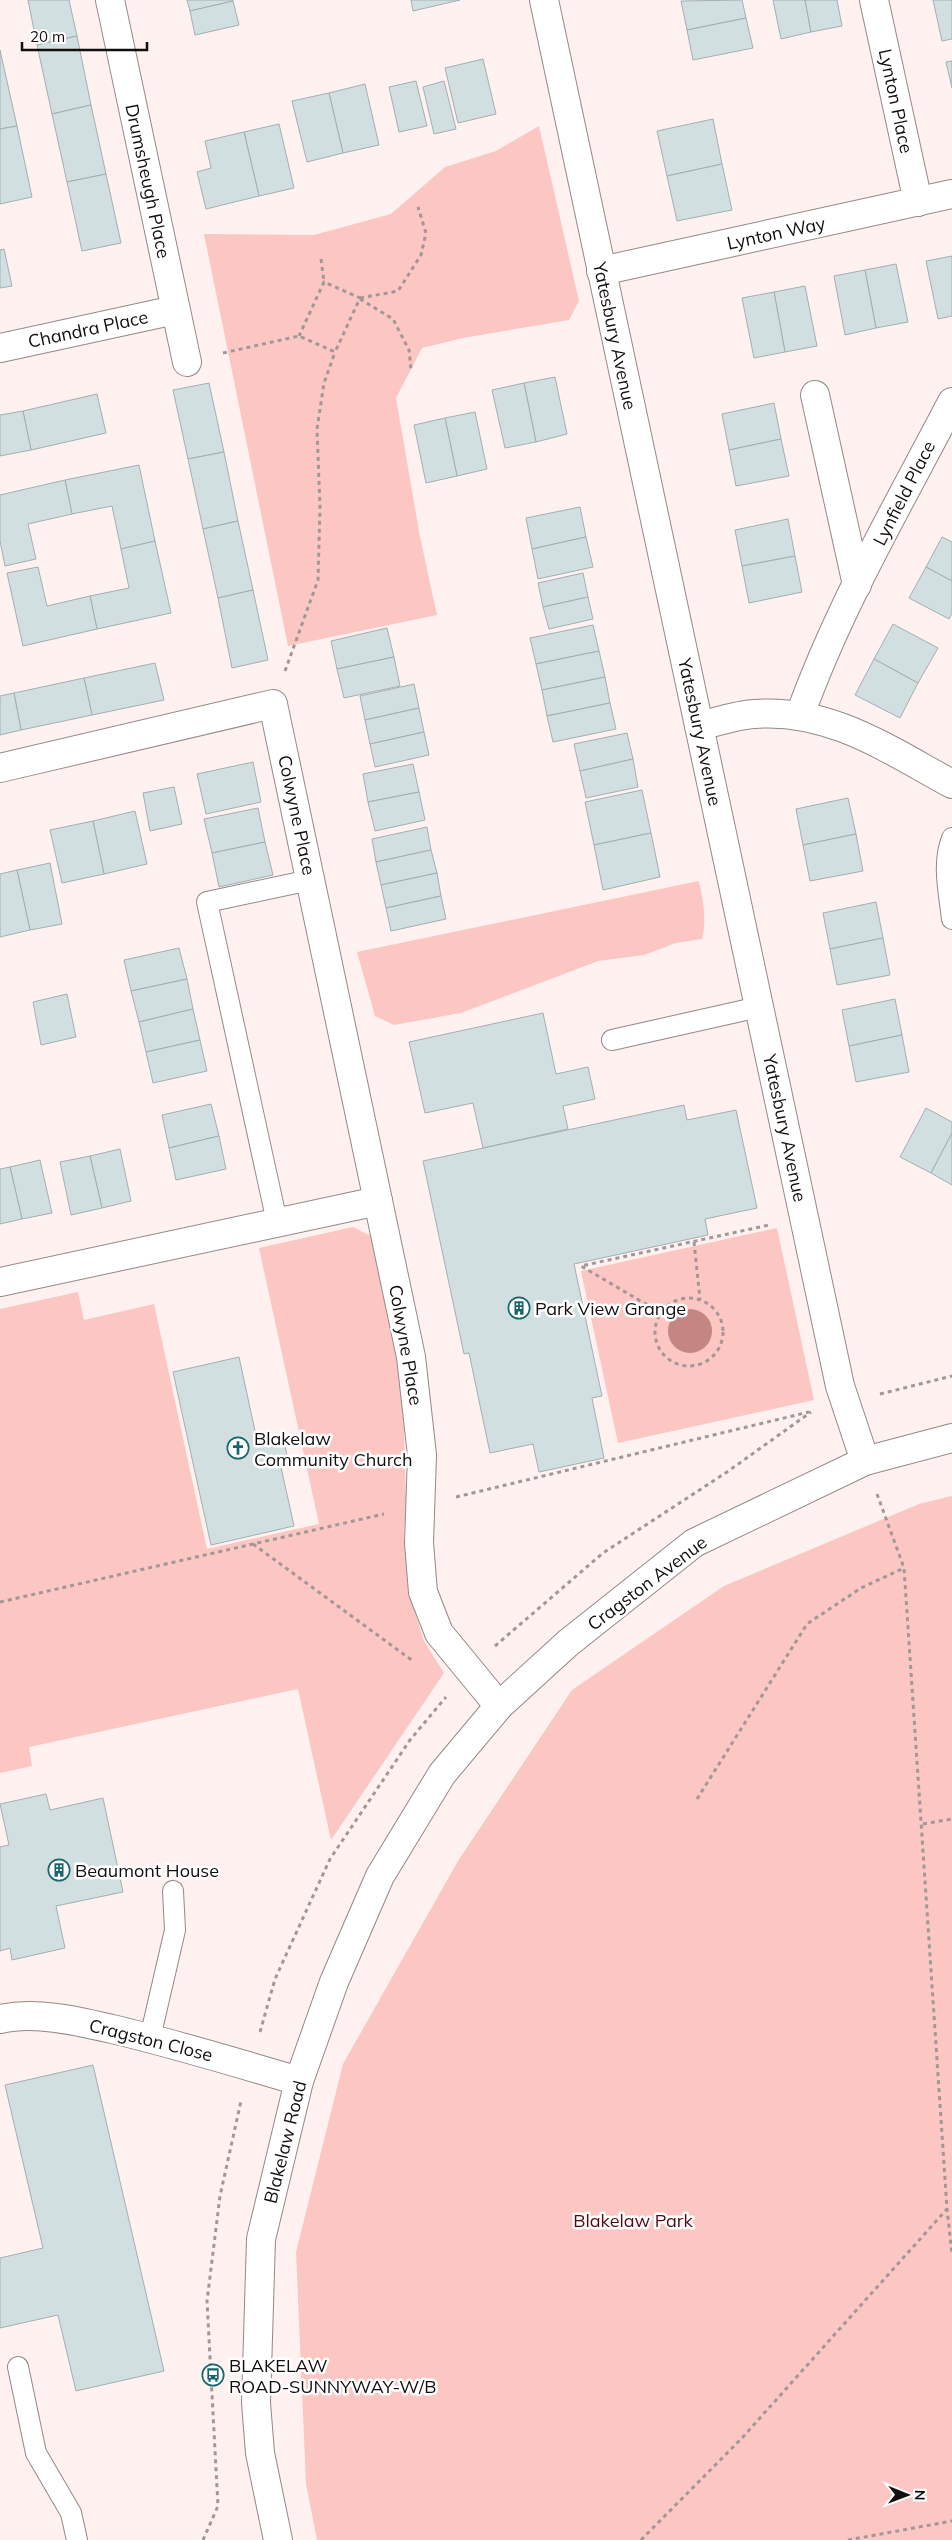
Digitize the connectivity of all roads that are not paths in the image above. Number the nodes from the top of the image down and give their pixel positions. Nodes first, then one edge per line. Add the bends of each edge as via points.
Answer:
1 (110, 0) edge
2 (544, 0) edge
3 (874, 0) edge
4 (952, 194) edge
5 (918, 202) junction
6 (601, 271) junction
7 (175, 310) junction
8 (0, 348) edge
9 (187, 362) road end
10 (815, 395) dead end
11 (952, 402) edge
12 (857, 585) junction
13 (800, 715) junction
14 (698, 726) junction
15 (0, 768) edge
16 (952, 784) edge
17 (952, 838) edge
18 (310, 880) junction
19 (952, 919) edge
20 (759, 1007) junction
21 (612, 1040) dead end
22 (378, 1201) junction
23 (277, 1222) junction
24 (0, 1282) edge
25 (952, 1438) edge
26 (865, 1461) junction
27 (499, 1706) junction
28 (442, 1774) joint
29 (173, 1891) dead end
30 (0, 2019) edge
31 (150, 2038) junction
32 (299, 2081) junction
33 (18, 2367) dead end
34 (77, 2540) edge
35 (278, 2540) edge

1 - 7 street, Drumsheugh Place
2 - 6 street, Yatesbury Avenue
3 - 5 street, Lynton Place
4 - 5 street, Lynton Way
5 - 6 street, Lynton Way
6 - 14 street, Yatesbury Avenue
7 - 8 street, Chandra Place
7 - 9 street, Drumsheugh Place
10 - 12 street, Lynfield Place
11 - 12 street, Lynfield Place
12 - 13 street, Lynfield Place via 814,676
13 - 14 street via 754,714
13 - 16 street via 838,724
14 - 20 street, Yatesbury Avenue
15 - 18 street, Colwyne Place via 273,704
17 - 19 lane via 946,868
18 - 22 street, Colwyne Place
18 - 23 lane via 207,902
20 - 21 lane
20 - 26 street, Yatesbury Avenue via 845,1403
22 - 23 street
22 - 27 street, Colwyne Place via 411,1358 422,1455 419,1543 423,1592 439,1633
23 - 24 street
25 - 26 street, Cragston Avenue
26 - 27 street, Cragston Avenue via 694,1543 568,1643
27 - 28 street, Cragston Avenue
28 - 32 street, Blakelaw Road via 380,1876 334,1982
29 - 31 lane via 175,1930
30 - 31 street, Cragston Close via 16,2015 74,2021
31 - 32 street, Cragston Close
32 - 35 street, Blakelaw Road via 260,2239 256,2403 260,2453
33 - 34 lane via 36,2453 71,2513

